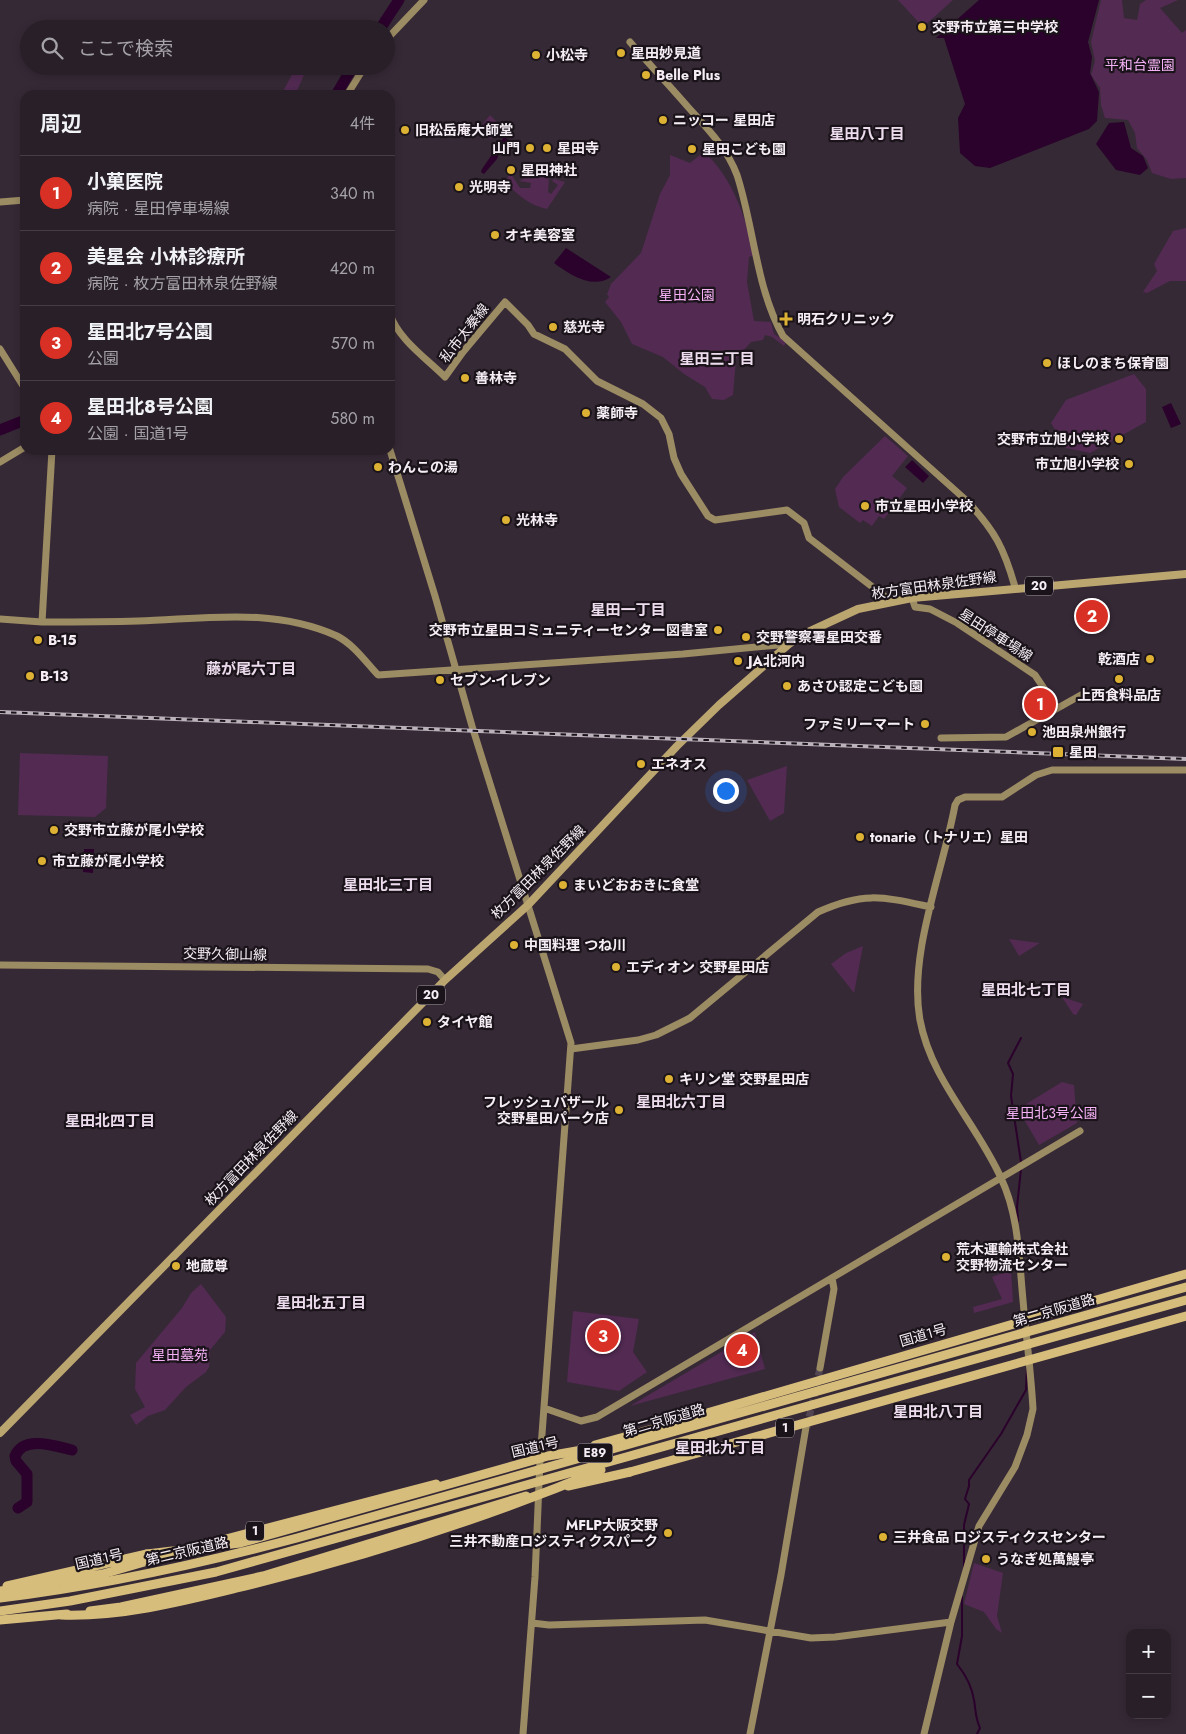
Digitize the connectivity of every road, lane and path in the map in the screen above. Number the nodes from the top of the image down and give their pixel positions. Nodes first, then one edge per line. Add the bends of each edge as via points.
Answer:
1 (424, 0) edge
2 (395, 31) edge
3 (630, 42) dead end
4 (359, 75) edge
5 (350, 90) edge
6 (20, 200) edge
7 (0, 202) edge
8 (395, 325) edge
9 (0, 349) edge
10 (20, 382) edge
11 (20, 450) edge
12 (52, 455) edge
13 (391, 455) edge
14 (0, 462) edge
15 (1186, 574) edge
16 (1015, 587) junction
17 (912, 598) junction
18 (892, 602) junction
19 (0, 619) edge
20 (42, 622) junction
21 (789, 644) junction
22 (456, 671) junction
23 (1081, 696) dead end
24 (1057, 708) junction
25 (941, 738) dead end
26 (1186, 770) edge
27 (528, 905) junction
28 (932, 907) junction
29 (0, 965) edge
30 (445, 980) junction
31 (571, 1049) junction
32 (1080, 1131) dead end
33 (1001, 1177) junction
34 (1186, 1274) edge
35 (832, 1278) junction
36 (1186, 1287) edge
37 (1186, 1300) edge
38 (1186, 1316) edge
39 (820, 1368) tunnel mouth
40 (544, 1408) junction
41 (806, 1427) tunnel mouth
42 (0, 1433) edge
43 (636, 1438) junction
44 (640, 1454) junction
45 (540, 1461) junction
46 (538, 1493) junction
47 (0, 1590) edge
48 (0, 1598) edge
49 (0, 1611) edge
50 (61, 1615) junction
51 (0, 1620) edge
52 (951, 1622) junction
53 (532, 1623) junction
54 (770, 1631) junction
55 (523, 1734) edge
56 (750, 1734) edge
57 (924, 1734) edge

1 - 2 street
3 - 16 street via 714,134 736,174 763,282 775,322 783,336 968,501 999,540
4 - 5 street
6 - 7 street
8 - 18 street, 私市太秦線 via 445,377 505,302 534,334 565,349 597,381 643,404 661,418 681,474 708,516 715,520 787,510 804,522 809,538
9 - 10 street
11 - 14 street
12 - 20 street
13 - 22 street
15 - 16 main road, 枚方富田林泉佐野線 / 20
16 - 17 main road, 枚方富田林泉佐野線 / 20
17 - 18 main road, 枚方富田林泉佐野線 / 20
17 - 24 street, 星田停車場線 via 915,607 930,609 957,623 1035,675
18 - 21 main road, 枚方富田林泉佐野線 / 20 via 858,609
19 - 20 street
20 - 22 street via 237,616 275,618 346,641 378,675
21 - 22 street
21 - 27 main road, 枚方富田林泉佐野線 / 20 via 677,746
22 - 27 street
23 - 24 street
24 - 25 street via 1006,737
26 - 28 street via 1052,770 1036,774 1002,797 965,797 958,800
27 - 30 main road, 枚方富田林泉佐野線 / 20
27 - 31 street
28 - 31 street via 875,896 834,905 818,912 690,1018 638,1040
28 - 33 street via 917,982 920,1021 941,1077
29 - 30 street, 交野久御山線 via 428,969 438,972
30 - 42 main road, 枚方富田林泉佐野線 / 20
31 - 40 street
32 - 33 street
33 - 35 street
33 - 52 street via 1016,1232 1033,1409 1015,1467 979,1526
34 - 43 highway, 国道1号 / 1, bridge
35 - 39 street via 834,1289
35 - 40 street via 589,1420 582,1421
36 - 43 highway, 第二京阪道路 / E89, bridge
37 - 44 highway, 第二京阪道路 / E89, bridge
38 - 46 highway, 1, bridge via 630,1472
40 - 45 street
41 - 54 street
43 - 45 highway, 国道1号 / 1
43 - 47 highway, bridge via 548,1456 240,1543 147,1554 15,1583
43 - 48 highway, 第二京阪道路 / E89, bridge via 314,1534 214,1560 77,1588
44 - 49 highway, 第二京阪道路 / E89, bridge via 216,1572
44 - 50 highway, bridge via 547,1493 452,1526 283,1577 178,1602 88,1616
45 - 46 street
45 - 47 highway, 国道1号 / 1, bridge via 301,1518 103,1574
46 - 50 highway, 1, bridge via 263,1576 120,1607
46 - 53 street
50 - 51 highway, 1
52 - 54 street via 835,1637 811,1638
52 - 57 street
53 - 54 street via 705,1620
53 - 55 street
54 - 56 street

